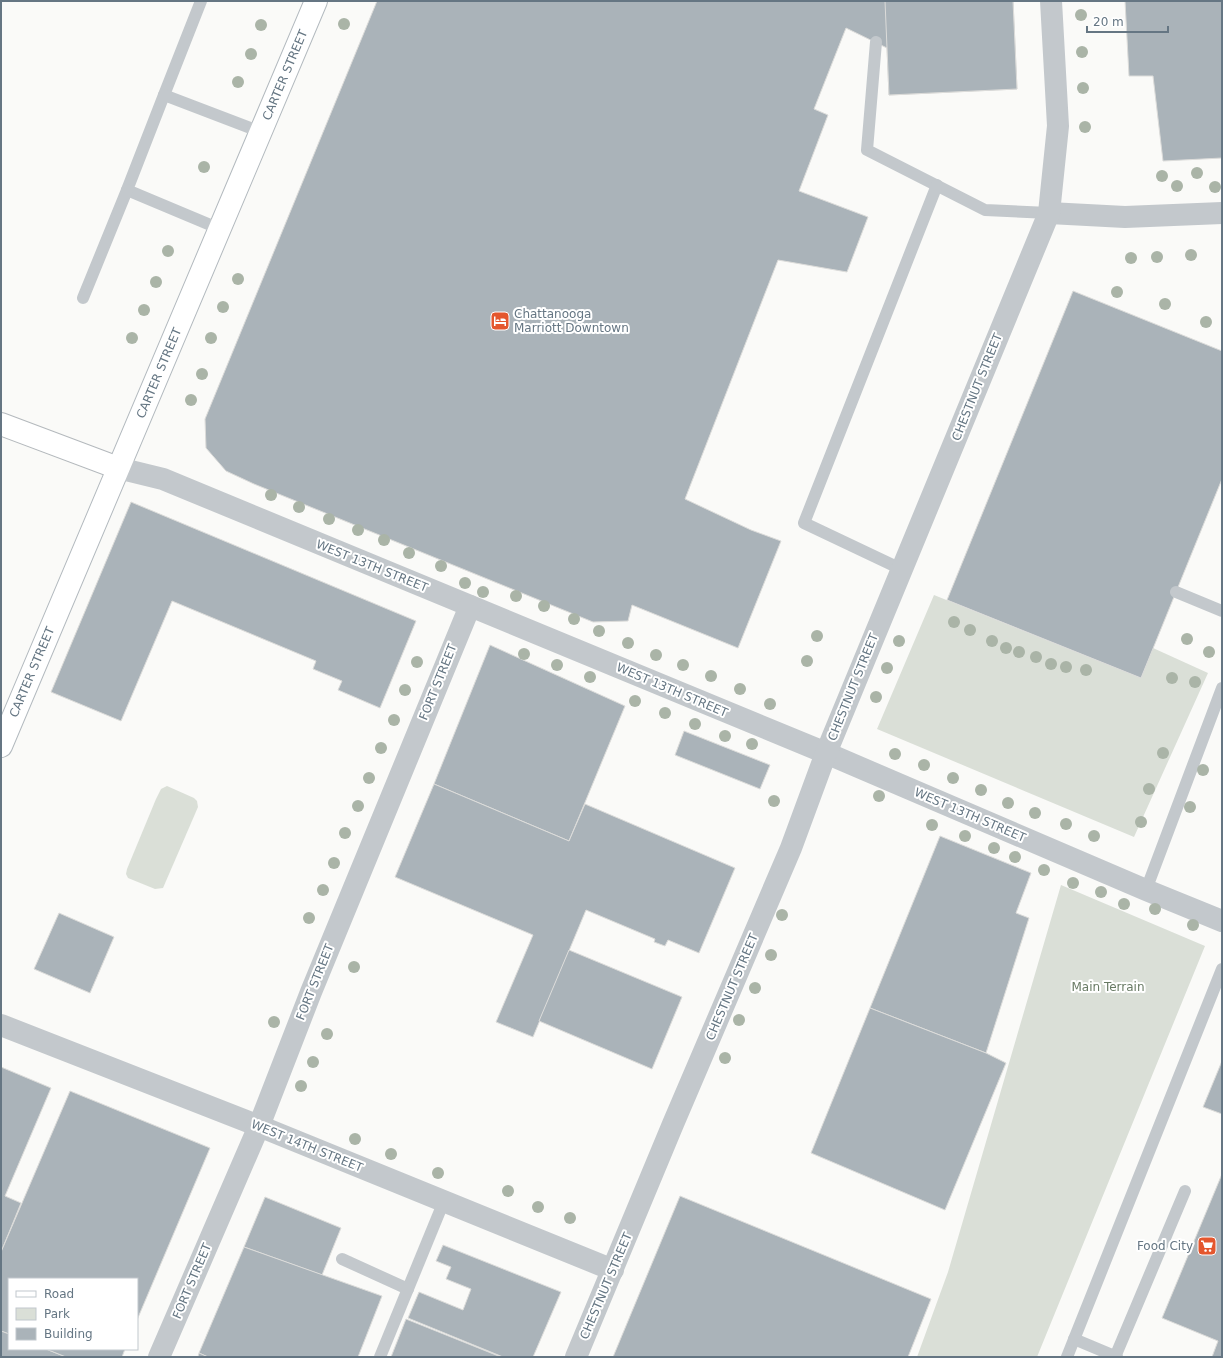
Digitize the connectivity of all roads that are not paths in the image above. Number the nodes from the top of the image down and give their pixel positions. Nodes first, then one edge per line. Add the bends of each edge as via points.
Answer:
1 (201, 1) edge
2 (316, 1) edge
3 (1051, 1) edge
4 (876, 42) dead end
5 (164, 95) junction
6 (261, 132) junction
7 (937, 185) junction
8 (127, 190) junction
9 (1049, 213) junction
10 (1222, 213) edge
11 (220, 229) junction
12 (84, 298) dead end
13 (1, 424) edge
14 (118, 468) junction
15 (901, 569) junction
16 (1176, 592) dead end
17 (470, 606) junction
18 (1222, 611) edge
19 (1222, 688) edge
20 (1, 746) edge
21 (826, 753) junction
22 (1146, 890) junction
23 (1222, 921) edge
24 (1222, 968) edge
25 (1, 1025) edge
26 (259, 1126) junction
27 (1185, 1191) dead end
28 (444, 1201) junction
29 (342, 1259) dead end
30 (612, 1270) junction
31 (408, 1289) junction
32 (1074, 1339) junction
33 (159, 1357) edge
34 (380, 1357) edge
35 (576, 1357) edge
36 (1067, 1357) edge
37 (1116, 1357) edge

1 - 5 lane
2 - 6 main road, CARTER STREET
3 - 9 street, CHESTNUT STREET via 1058,126
4 - 7 lane via 867,150
5 - 6 lane
5 - 8 lane
6 - 11 main road, CARTER STREET
7 - 9 lane via 985,210
7 - 15 lane via 804,522
8 - 11 lane
8 - 12 lane
9 - 10 street via 1125,217
9 - 15 street, CHESTNUT STREET
11 - 14 main road, CARTER STREET
13 - 14 main road
14 - 17 street, WEST 13TH STREET via 163,479
14 - 20 main road, CARTER STREET
15 - 21 street, CHESTNUT STREET
16 - 18 lane
17 - 21 street, WEST 13TH STREET
17 - 26 street, FORT STREET via 311,992
19 - 22 lane
21 - 22 street, WEST 13TH STREET
21 - 30 street, CHESTNUT STREET via 791,848
22 - 23 street, WEST 13TH STREET
24 - 32 lane
25 - 26 street, WEST 14TH STREET
26 - 28 street, WEST 14TH STREET
26 - 33 street, FORT STREET
27 - 37 lane
28 - 30 street, WEST 14TH STREET
28 - 31 lane
29 - 31 lane
30 - 35 street, CHESTNUT STREET
31 - 34 lane
32 - 36 lane
32 - 37 lane

